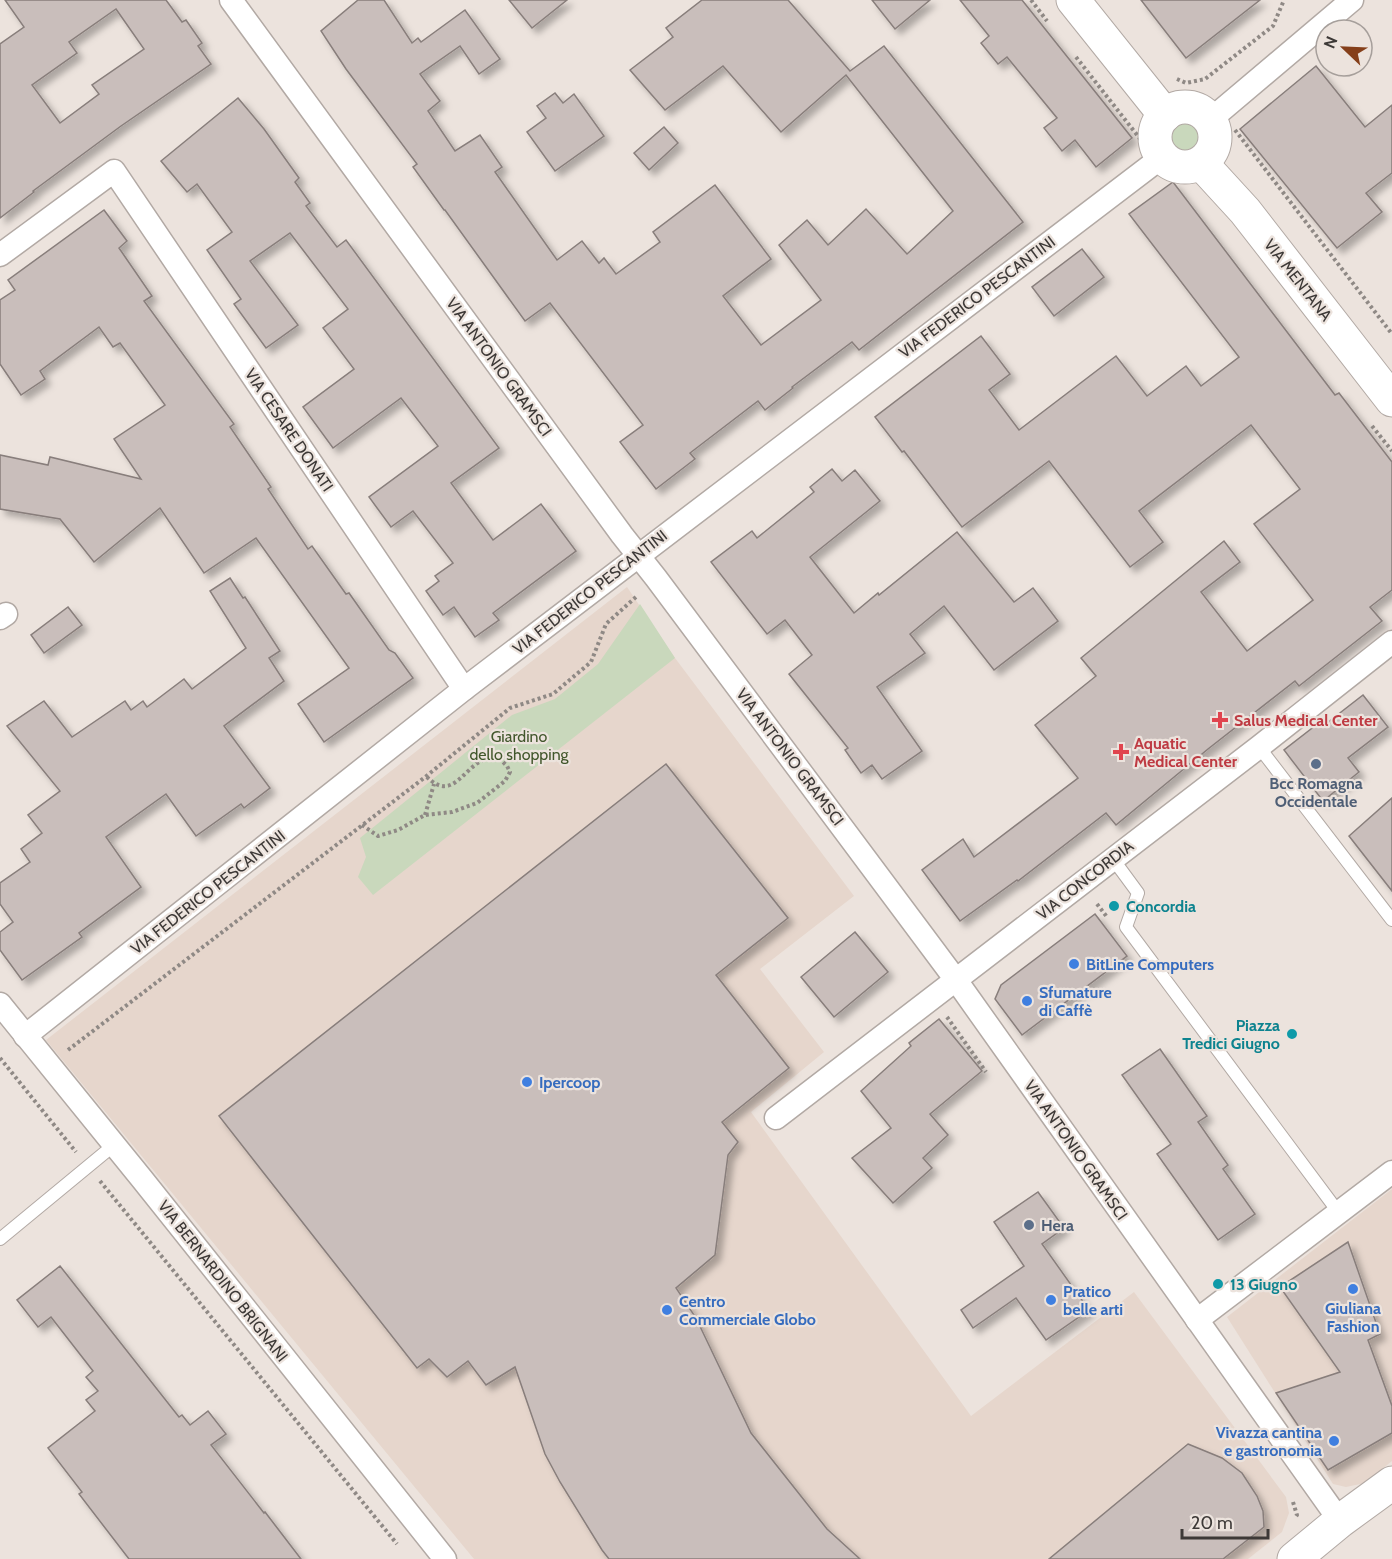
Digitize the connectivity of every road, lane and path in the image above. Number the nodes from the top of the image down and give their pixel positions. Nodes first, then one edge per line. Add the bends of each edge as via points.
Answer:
1 (231, 0) edge
2 (1031, 0) edge
3 (1073, 0) edge
4 (1284, 0) edge
5 (1352, 0) edge
6 (1053, 28) dead end
7 (1075, 56) dead end
8 (1176, 78) dead end
9 (1165, 115) junction
10 (1220, 122) junction
11 (1151, 148) junction
12 (1201, 163) junction
13 (0, 255) edge
14 (1392, 334) edge
15 (1392, 400) edge
16 (638, 556) junction
17 (640, 593) dead end
18 (1392, 642) edge
19 (464, 689) junction
20 (1259, 747) junction
21 (426, 776) junction
22 (434, 784) junction
23 (425, 815) junction
24 (362, 825) junction
25 (1113, 859) junction
26 (1392, 920) edge
27 (956, 980) junction
28 (0, 1004) edge
29 (26, 1036) junction
30 (66, 1051) dead end
31 (0, 1058) edge
32 (776, 1118) dead end
33 (114, 1145) junction
34 (88, 1166) junction
35 (1392, 1172) edge
36 (1339, 1214) junction
37 (0, 1239) edge
38 (1197, 1320) junction
39 (1392, 1483) edge
40 (1340, 1521) junction
41 (402, 1550) dead end
42 (445, 1559) edge
43 (1294, 1559) edge

1 - 16 street, VIA ANTONIO GRAMSCI
2 - 6 path
3 - 9 main road
4 - 8 path via 1274,26 1205,79 1186,82
5 - 10 street
7 - 11 path
9 - 10 main road via 1188,108
9 - 11 main road
10 - 12 main road via 1214,129 1213,148
10 - 14 path
11 - 12 main road via 1176,166 1185,168
11 - 16 street, VIA FEDERICO PESCANTINI
12 - 15 main road, VIA MENTANA via 1245,212
13 - 19 street, VIA CESARE DONATI via 114,171
16 - 19 street, VIA FEDERICO PESCANTINI
16 - 27 street, VIA ANTONIO GRAMSCI
17 - 21 path via 606,624 591,662 552,694 510,708
18 - 20 street, VIA CONCORDIA
19 - 29 street, VIA FEDERICO PESCANTINI
20 - 25 street, VIA CONCORDIA
20 - 26 lane
21 - 22 path
21 - 24 path
22 - 23 path
22 - 23 path via 452,785 488,758 499,758 510,772 505,781 477,803 452,812
23 - 24 path via 378,836
24 - 30 path
25 - 27 street, VIA CONCORDIA
25 - 36 lane via 1138,893 1126,927
27 - 32 street, VIA CONCORDIA
27 - 38 street, VIA ANTONIO GRAMSCI
28 - 29 street, VIA BERNARDINO BRIGNANI
29 - 33 street, VIA BERNARDINO BRIGNANI
31 - 34 path
33 - 34 lane
33 - 42 street, VIA BERNARDINO BRIGNANI
34 - 37 lane
34 - 41 path
35 - 36 street
36 - 38 street
38 - 40 street, VIA ANTONIO GRAMSCI
39 - 40 main road
40 - 43 main road

